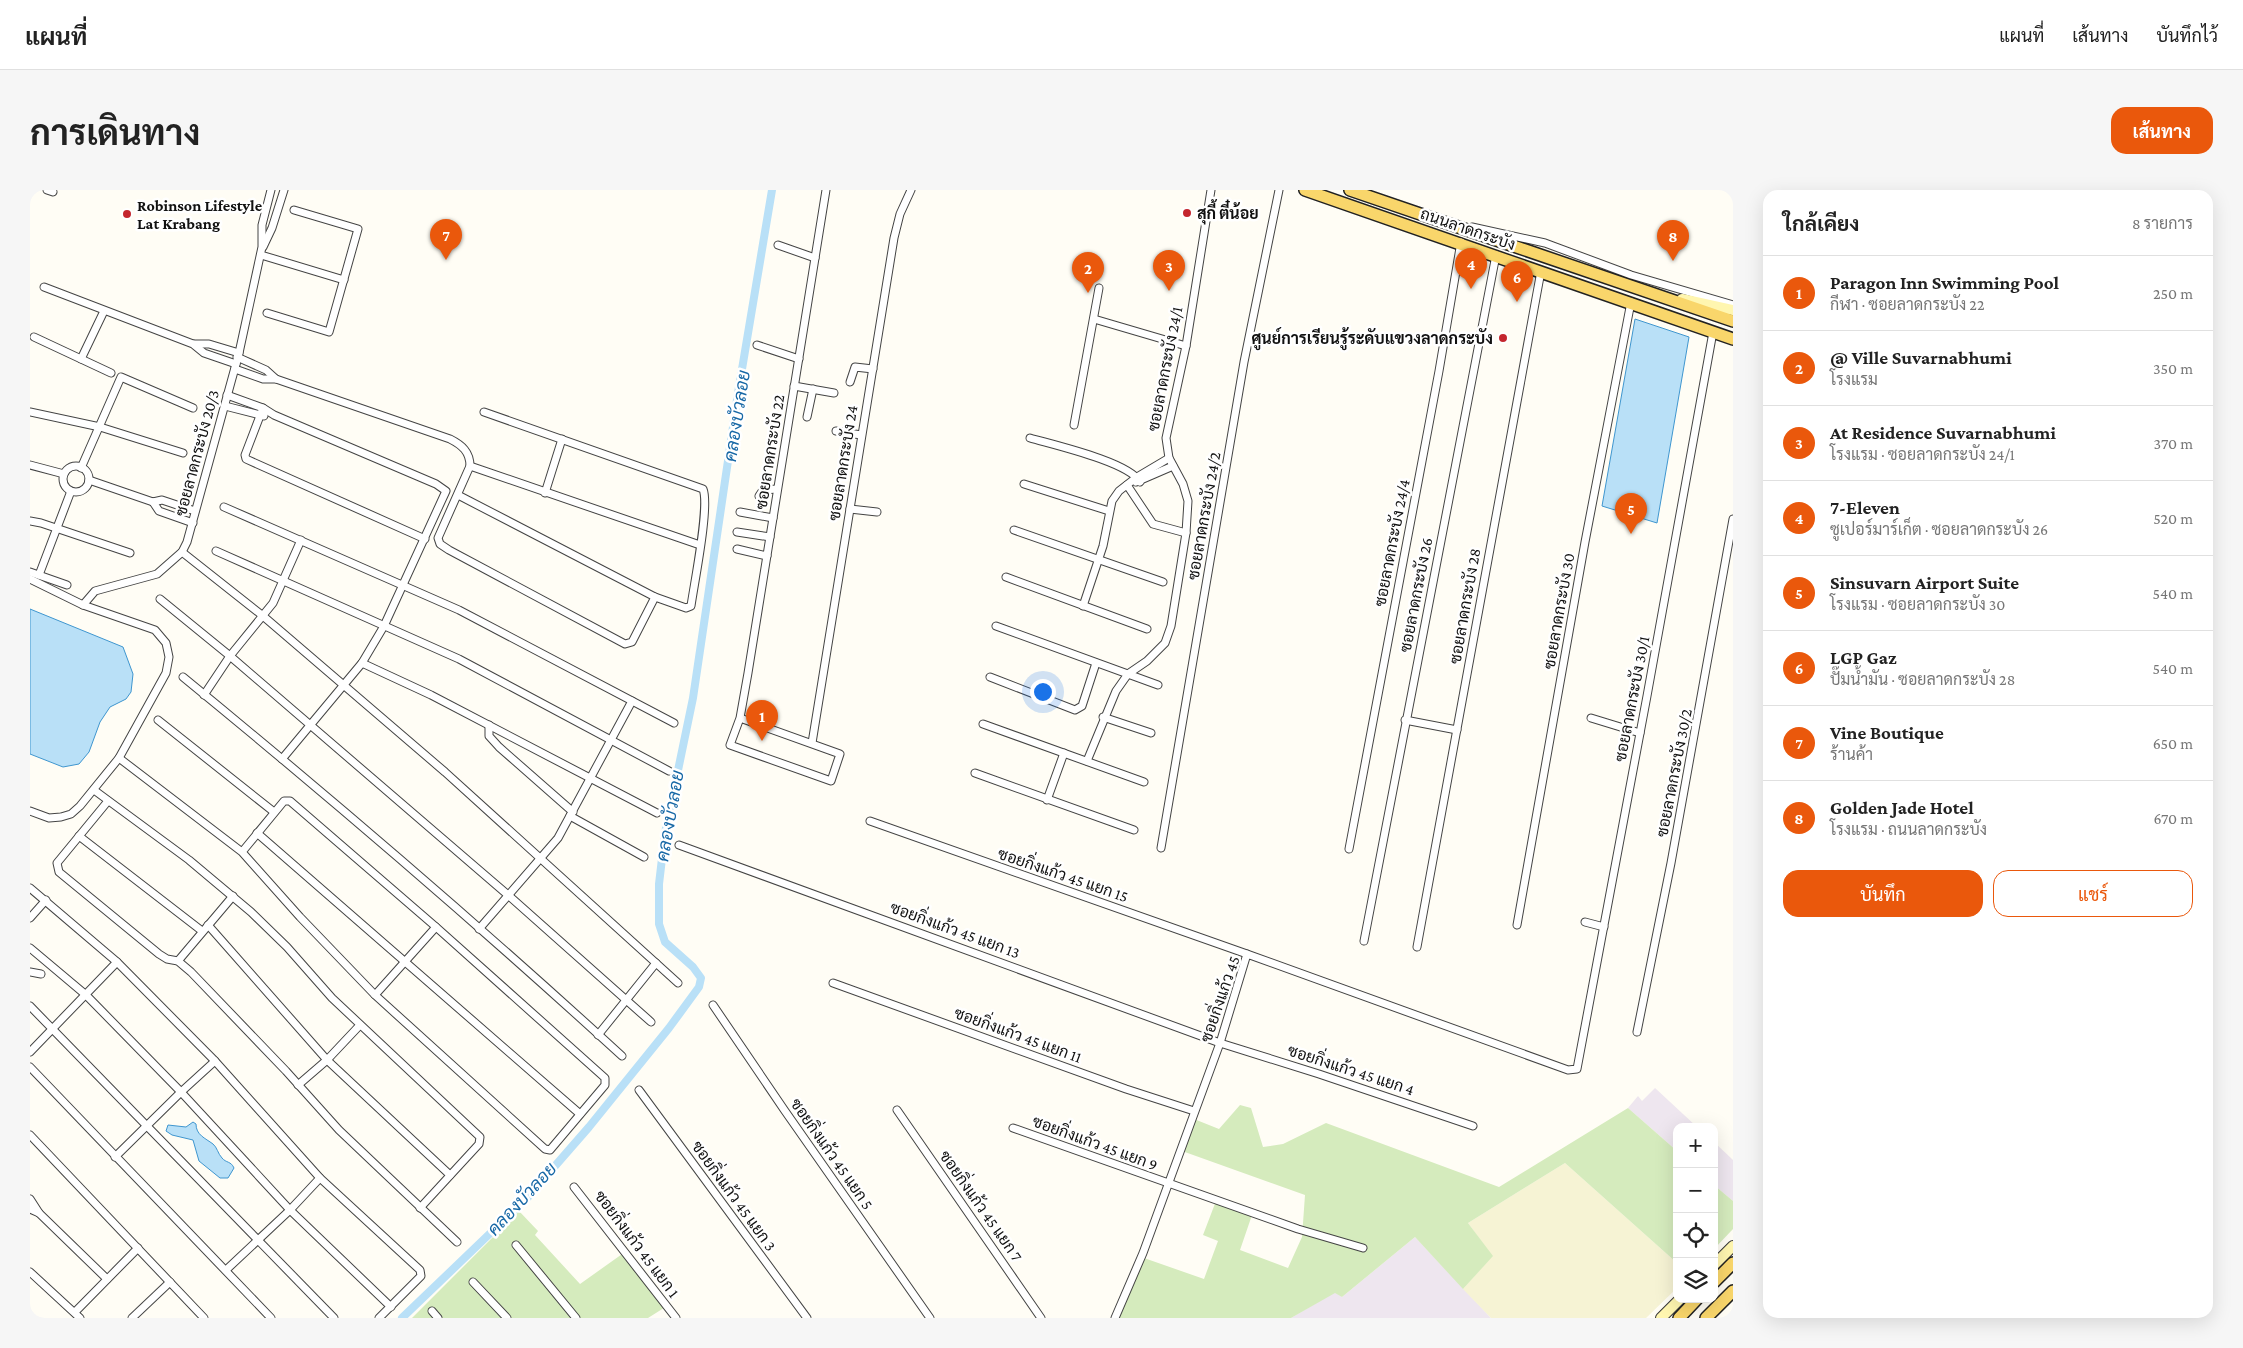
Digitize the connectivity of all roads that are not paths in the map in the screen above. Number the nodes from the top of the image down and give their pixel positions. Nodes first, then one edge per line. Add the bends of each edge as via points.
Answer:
1 (271, 190) edge
2 (284, 190) edge
3 (826, 190) edge
4 (911, 190) edge
5 (1211, 190) edge
6 (1279, 190) edge
7 (1305, 190) edge
8 (1350, 190) edge
9 (294, 210) dead end
10 (1407, 210) junction
11 (1440, 221) junction
12 (1403, 224) junction
13 (1460, 242) junction
14 (778, 245) dead end
15 (262, 247) junction
16 (261, 255) junction
17 (1496, 255) junction
18 (815, 258) junction
19 (1541, 271) junction
20 (344, 280) junction
21 (44, 287) dead end
22 (1099, 288) dead end
23 (1659, 294) junction
24 (1631, 302) junction
25 (1733, 305) edge
26 (1733, 310) edge
27 (104, 311) junction
28 (267, 313) dead end
29 (1094, 319) junction
30 (1733, 321) edge
31 (1713, 332) junction
32 (34, 337) dead end
33 (1733, 338) edge
34 (193, 344) junction
35 (757, 345) dead end
36 (1186, 346) junction
37 (81, 359) junction
38 (798, 359) junction
39 (236, 361) junction
40 (873, 369) junction
41 (111, 373) dead end
42 (276, 378) junction
43 (850, 382) dead end
44 (794, 386) junction
45 (813, 389) junction
46 (834, 393) dead end
47 (227, 396) junction
48 (224, 406) junction
49 (193, 408) dead end
50 (262, 408) junction
51 (30, 412) edge
52 (484, 412) dead end
53 (274, 415) junction
54 (260, 417) junction
55 (807, 417) dead end
56 (1074, 425) dead end
57 (100, 427) junction
58 (836, 431) dead end
59 (861, 436) junction
60 (1030, 438) dead end
61 (562, 439) junction
62 (182, 453) dead end
63 (1169, 458) junction
64 (30, 465) edge
65 (470, 466) junction
66 (1173, 466) junction
67 (81, 468) junction
68 (64, 474) junction
69 (89, 480) junction
70 (1138, 480) junction
71 (1024, 484) dead end
72 (1129, 484) junction
73 (778, 489) junction
74 (71, 491) junction
75 (545, 493) junction
76 (458, 495) junction
77 (759, 496) dead end
78 (153, 502) junction
79 (224, 506) dead end
80 (850, 509) junction
81 (1109, 511) junction
82 (195, 512) junction
83 (740, 512) dead end
84 (877, 512) dead end
85 (773, 518) junction
86 (1733, 519) edge
87 (30, 521) edge
88 (193, 523) junction
89 (57, 528) junction
90 (1014, 530) dead end
91 (737, 532) dead end
92 (1186, 533) junction
93 (770, 538) junction
94 (425, 539) junction
95 (301, 540) junction
96 (700, 545) junction
97 (737, 549) dead end
98 (216, 551) dead end
99 (182, 552) junction
100 (130, 553) dead end
101 (767, 556) junction
102 (1099, 560) junction
103 (30, 572) edge
104 (39, 575) junction
105 (1006, 577) dead end
106 (30, 579) edge
107 (283, 580) junction
108 (1163, 582) dead end
109 (66, 585) dead end
110 (403, 585) junction
111 (655, 597) junction
112 (160, 599) dead end
113 (83, 606) junction
114 (1083, 606) junction
115 (263, 616) junction
116 (384, 626) junction
117 (996, 626) dead end
118 (1147, 629) dead end
119 (230, 656) junction
120 (362, 663) junction
121 (1096, 663) junction
122 (1128, 674) junction
123 (990, 677) dead end
124 (182, 678) dead end
125 (344, 685) junction
126 (1158, 685) dead end
127 (204, 695) junction
128 (632, 701) junction
129 (740, 718) junction
130 (1104, 718) junction
131 (1591, 718) dead end
132 (158, 720) dead end
133 (1405, 720) junction
134 (674, 723) dead end
135 (983, 724) dead end
136 (489, 725) junction
137 (310, 726) junction
138 (1457, 730) junction
139 (1150, 733) dead end
140 (1640, 733) junction
141 (612, 739) junction
142 (812, 743) junction
143 (1064, 753) junction
144 (119, 758) junction
145 (282, 759) junction
146 (1087, 761) junction
147 (669, 771) dead end
148 (975, 772) dead end
149 (591, 778) junction
150 (1144, 782) dead end
151 (94, 790) junction
152 (1047, 800) junction
153 (108, 801) junction
154 (30, 811) edge
155 (274, 812) junction
156 (657, 813) dead end
157 (572, 814) junction
158 (870, 821) dead end
159 (1134, 830) dead end
160 (258, 833) junction
161 (79, 836) junction
162 (679, 844) dead end
163 (1161, 848) dead end
164 (1349, 849) dead end
165 (242, 852) junction
166 (644, 857) dead end
167 (541, 858) junction
168 (30, 888) edge
169 (508, 895) junction
170 (233, 896) junction
171 (46, 900) junction
172 (30, 918) edge
173 (1585, 922) dead end
174 (208, 925) junction
175 (1517, 925) dead end
176 (436, 927) junction
177 (1604, 928) junction
178 (479, 929) junction
179 (202, 931) junction
180 (1364, 941) dead end
181 (1417, 947) dead end
182 (30, 948) edge
183 (1247, 954) junction
184 (406, 960) junction
185 (178, 961) junction
186 (117, 962) junction
187 (656, 964) junction
188 (30, 972) edge
189 (41, 974) dead end
190 (678, 983) dead end
191 (833, 983) dead end
192 (86, 994) junction
193 (375, 995) junction
194 (627, 1000) junction
195 (713, 1005) dead end
196 (30, 1006) edge
197 (651, 1022) dead end
198 (360, 1025) junction
199 (52, 1029) junction
200 (1637, 1032) dead end
201 (598, 1034) junction
202 (1220, 1043) junction
203 (30, 1052) edge
204 (622, 1056) dead end
205 (327, 1060) junction
206 (215, 1061) junction
207 (30, 1067) edge
208 (1574, 1070) joint
209 (298, 1085) junction
210 (639, 1090) dead end
211 (181, 1092) junction
212 (897, 1110) dead end
213 (1194, 1111) junction
214 (580, 1114) junction
215 (146, 1126) junction
216 (1473, 1126) dead end
217 (1013, 1128) dead end
218 (30, 1135) edge
219 (115, 1157) junction
220 (450, 1175) junction
221 (320, 1178) junction
222 (1168, 1184) junction
223 (574, 1187) dead end
224 (30, 1199) edge
225 (420, 1208) junction
226 (30, 1209) edge
227 (290, 1210) junction
228 (39, 1213) junction
229 (258, 1240) junction
230 (458, 1242) dead end
231 (516, 1245) dead end
232 (1733, 1246) edge
233 (138, 1248) junction
234 (1363, 1248) dead end
235 (1718, 1261) edge
236 (1733, 1263) edge
237 (226, 1270) junction
238 (30, 1272) edge
239 (1718, 1278) edge
240 (107, 1280) junction
241 (170, 1282) junction
242 (473, 1282) dead end
243 (1733, 1291) edge
244 (1676, 1303) edge
245 (1693, 1303) edge
246 (391, 1306) junction
247 (432, 1310) dead end
248 (77, 1315) edge
249 (132, 1318) edge
250 (204, 1318) edge
251 (271, 1318) edge
252 (334, 1318) edge
253 (379, 1318) edge
254 (438, 1318) edge
255 (507, 1318) edge
256 (576, 1318) edge
257 (676, 1318) edge
258 (807, 1318) edge
259 (930, 1318) edge
260 (1041, 1318) edge
261 (1115, 1318) edge
262 (1661, 1318) edge
263 (1678, 1318) edge
264 (1706, 1318) edge

1 - 15 street, ซอยลาดกระบัง 20/3 via 262,225
2 - 15 street, ซอยลาดกระบัง 20/3
3 - 18 street, ซอยลาดกระบัง 22
4 - 40 street, ซอยลาดกระบัง 24 via 896,231
5 - 36 street, ซอยลาดกระบัง 24/1
6 - 163 street, ซอยลาดกระบัง 24/2 via 1243,372
7 - 12 main road, ถนนลาดกระบัง
8 - 10 main road, ถนนลาดกระบัง
9 - 20 street via 358,229
10 - 11 main road, ถนนลาดกระบัง
10 - 12 main road
11 - 23 main road, ถนนลาดกระบัง
11 - 25 street via 1545,243 1631,275
12 - 13 main road, ถนนลาดกระบัง
13 - 17 main road, ถนนลาดกระบัง
13 - 164 street, ซอยลาดกระบัง 24/4
14 - 18 street
15 - 16 street, ซอยลาดกระบัง 20/3
16 - 20 street
16 - 39 street, ซอยลาดกระบัง 20/3
17 - 19 main road, ถนนลาดกระบัง
17 - 133 street, ซอยลาดกระบัง 26
18 - 38 street, ซอยลาดกระบัง 22
19 - 24 main road, ถนนลาดกระบัง
19 - 138 street, ซอยลาดกระบัง 28
20 - 28 street via 329,332
21 - 27 street
22 - 29 street
23 - 26 main road
23 - 30 main road, ถนนลาดกระบัง
24 - 31 main road, ถนนลาดกระบัง
24 - 175 street, ซอยลาดกระบัง 30
27 - 34 street
27 - 37 street
29 - 36 street
29 - 56 street
31 - 33 main road, ถนนลาดกระบัง
31 - 140 street, ซอยลาดกระบัง 30/1
32 - 37 street
34 - 39 street via 204,352
34 - 39 street via 209,344
35 - 38 street
36 - 63 street, ซอยลาดกระบัง 24/1 via 1167,425 1165,445
37 - 41 street
38 - 44 street, ซอยลาดกระบัง 22
39 - 42 street via 266,370
39 - 42 street via 263,379
39 - 47 street, ซอยลาดกระบัง 20/3
40 - 43 street via 855,367
40 - 59 street, ซอยลาดกระบัง 24
42 - 65 street via 450,439 468,454
44 - 45 street
44 - 73 street, ซอยลาดกระบัง 22
45 - 46 street
45 - 55 street
47 - 48 street, ซอยลาดกระบัง 20/3
47 - 50 street
48 - 54 street
48 - 82 street, ซอยลาดกระบัง 20/3
49 - 57 street via 121,377
50 - 53 street
50 - 54 street
51 - 57 street
52 - 61 street
53 - 54 street
53 - 94 street via 443,488 446,494
54 - 94 street via 246,459
57 - 62 street
57 - 67 street
58 - 59 street
59 - 80 street, ซอยลาดกระบัง 24
60 - 70 street via 1122,467
61 - 75 street
61 - 96 street via 703,489
63 - 66 street, ซอยลาดกระบัง 24/1
63 - 70 street
64 - 68 street
65 - 75 street
65 - 76 street
66 - 70 street
66 - 92 street, ซอยลาดกระบัง 24/1 via 1187,493
67 - 68 street via 69,468
67 - 69 street
68 - 74 street via 64,484
69 - 74 street via 81,492
69 - 78 street
70 - 72 street
71 - 81 street
72 - 81 street via 1115,496
72 - 92 street via 1153,524
73 - 77 street via 763,490
73 - 85 street, ซอยลาดกระบัง 22
74 - 89 street
75 - 96 street
76 - 111 street
76 - 111 street via 438,538 440,544 625,644 632,642
78 - 82 street via 162,500
78 - 88 street via 159,511
79 - 95 street
80 - 84 street
80 - 142 street, ซอยลาดกระบัง 24
81 - 102 street
82 - 88 street, ซอยลาดกระบัง 20/3
83 - 85 street
85 - 93 street, ซอยลาดกระบัง 22
86 - 200 street, ซอยลาดกระบัง 30/2
87 - 89 street
88 - 99 street, ซอยลาดกระบัง 20/3
89 - 100 street
89 - 104 street
90 - 102 street
91 - 93 street
92 - 122 street, ซอยลาดกระบัง 24/1 via 1171,626 1164,643 1147,661
93 - 101 street, ซอยลาดกระบัง 22
94 - 110 street
95 - 107 street
95 - 110 street
96 - 111 street via 690,607
97 - 101 street
98 - 107 street
99 - 113 street, ซอยลาดกระบัง 20/3 via 157,574 95,591
99 - 115 street
101 - 129 street, ซอยลาดกระบัง 22
102 - 108 street
102 - 114 street
103 - 104 street
104 - 109 street
105 - 114 street
106 - 113 street
107 - 115 street
107 - 116 street
110 - 116 street
110 - 128 street via 459,610
112 - 119 street
113 - 144 street via 155,630 168,650 166,672
114 - 118 street
115 - 119 street
115 - 125 street
116 - 120 street
116 - 141 street via 459,659
117 - 121 street
119 - 127 street
119 - 137 street
120 - 125 street
120 - 136 street
121 - 122 street
121 - 123 street via 1082,706 1075,710
122 - 126 street
122 - 130 street, ซอยลาดกระบัง 24/1
124 - 127 street
125 - 137 street
125 - 167 street
127 - 145 street
128 - 134 street
128 - 141 street
129 - 142 street
129 - 142 street, ซอยลาดกระบัง 22 via 730,744 830,781 840,754
130 - 139 street
130 - 146 street, ซอยลาดกระบัง 24/1
131 - 140 street
132 - 155 street
133 - 138 street
133 - 180 street, ซอยลาดกระบัง 26
135 - 143 street
136 - 149 street
136 - 157 street via 489,736 499,747
137 - 145 street
137 - 169 street
138 - 181 street, ซอยลาดกระบัง 28
140 - 177 street, ซอยลาดกระบัง 30/1
141 - 147 street
141 - 149 street
143 - 146 street
143 - 152 street
144 - 151 street
144 - 165 street
145 - 178 street
146 - 150 street
148 - 152 street
149 - 156 street
149 - 157 street
151 - 153 street
151 - 154 street via 71,814 50,818
152 - 159 street
153 - 161 street
153 - 170 street
155 - 160 street
155 - 176 street via 284,801 290,801
157 - 166 street
157 - 167 street
158 - 183 street, ซอยกิ่งแก้ว 45 แยก 15
160 - 165 street
160 - 184 street
161 - 179 street
161 - 185 street via 58,863 59,872 159,954
162 - 202 street, ซอยกิ่งแก้ว 45 แยก 13
165 - 193 street
167 - 169 street
167 - 187 street
168 - 171 street
169 - 178 street
169 - 194 street
170 - 174 street
170 - 198 street via 270,929
171 - 172 street
171 - 186 street
173 - 177 street
174 - 179 street
174 - 205 street
176 - 184 street
176 - 214 street via 605,1078 605,1085
177 - 208 street, ซอยลาดกระบัง 30/1 via 1578,1067
178 - 201 street
179 - 185 street
182 - 192 street
183 - 202 street, ซอยกิ่งแก้ว 45
183 - 208 street, ซอยกิ่งแก้ว 45
184 - 193 street
184 - 214 street
185 - 209 street
186 - 192 street
186 - 206 street
187 - 190 street
187 - 194 street
188 - 189 street
191 - 213 street, ซอยกิ่งแก้ว 45 แยก 11
192 - 199 street
192 - 211 street
193 - 214 street via 545,1149 550,1150
194 - 197 street
194 - 201 street
195 - 259 street, ซอยกิ่งแก้ว 45 แยก 5
196 - 199 street
198 - 205 street
198 - 220 street via 480,1137 480,1144
199 - 203 street
199 - 215 street
201 - 204 street
202 - 213 street, ซอยกิ่งแก้ว 45
202 - 216 street, ซอยกิ่งแก้ว 45 แยก 4
205 - 209 street
205 - 220 street
206 - 211 street
206 - 221 street
207 - 219 street
209 - 225 street via 339,1130
210 - 258 street, ซอยกิ่งแก้ว 45 แยก 3
211 - 215 street
211 - 227 street
212 - 260 street, ซอยกิ่งแก้ว 45 แยก 7
213 - 222 street, ซอยกิ่งแก้ว 45
215 - 219 street
215 - 229 street
217 - 222 street, ซอยกิ่งแก้ว 45 แยก 9
218 - 233 street
219 - 237 street
220 - 225 street
221 - 227 street
221 - 246 street via 422,1273
222 - 234 street, ซอยกิ่งแก้ว 45 แยก 9
222 - 261 street, ซอยกิ่งแก้ว 45
223 - 257 street, ซอยกิ่งแก้ว 45 แยก 1
224 - 228 street
225 - 230 street
226 - 228 street
227 - 229 street
227 - 246 street
228 - 240 street
229 - 237 street
229 - 252 street
231 - 256 street
232 - 235 main road
233 - 240 street
233 - 241 street
236 - 239 main road
237 - 251 street
238 - 248 street
240 - 248 street
241 - 249 street
241 - 250 street
242 - 255 street
243 - 264 main road
244 - 262 main road
245 - 263 main road
246 - 253 street
247 - 254 street

